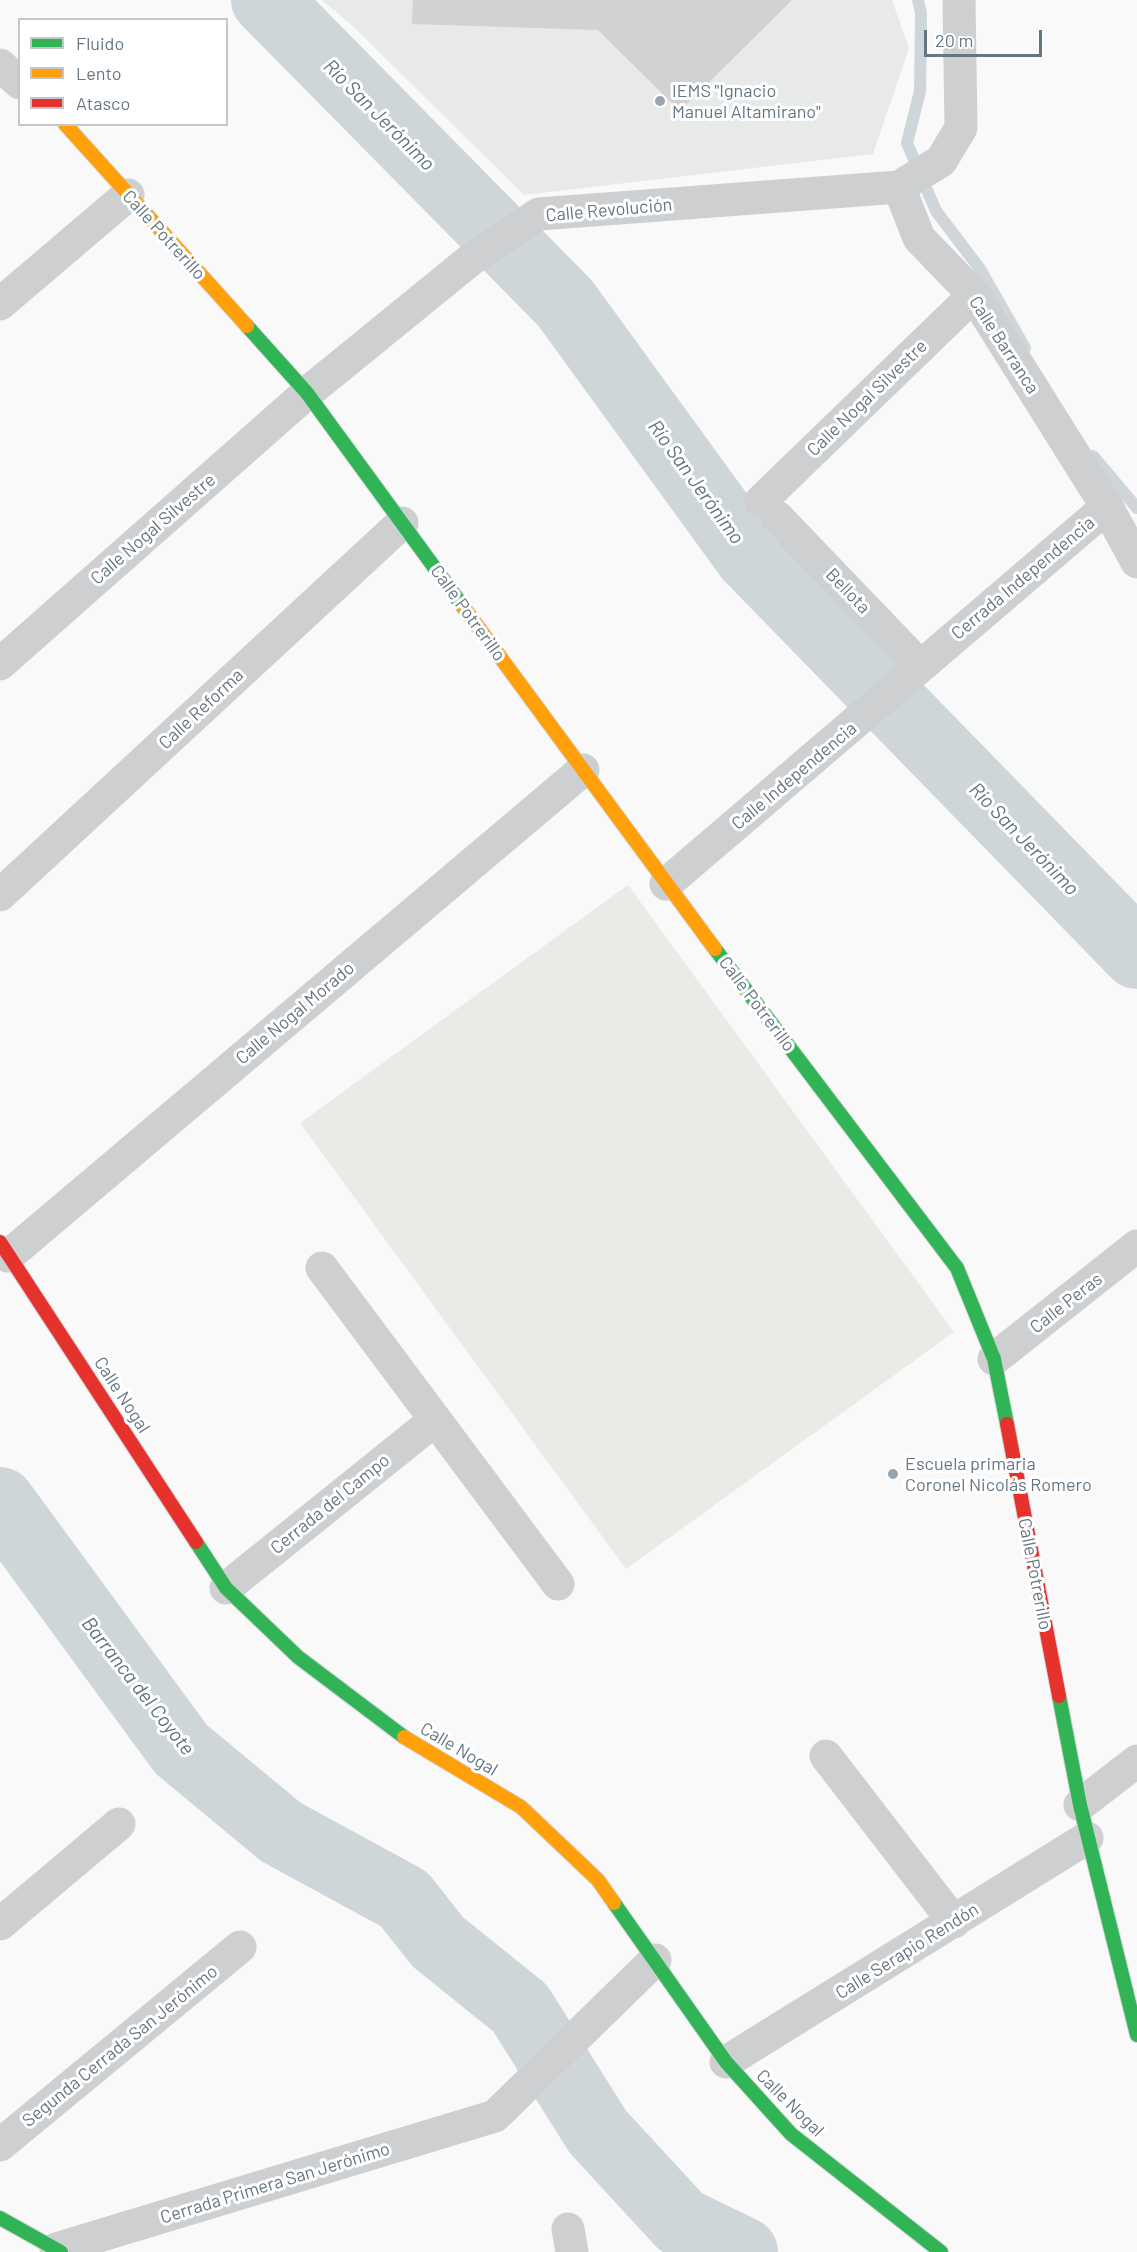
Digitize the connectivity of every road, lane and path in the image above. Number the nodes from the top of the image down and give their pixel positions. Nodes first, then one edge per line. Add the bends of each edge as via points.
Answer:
1 (959, 0) edge
2 (0, 65) edge
3 (18, 81) edge
4 (67, 126) edge
5 (900, 186) junction
6 (128, 195) junction
7 (974, 295) junction
8 (0, 304) edge
9 (306, 393) junction
10 (1107, 507) junction
11 (769, 509) joint
12 (402, 523) junction
13 (1137, 562) edge
14 (0, 664) edge
15 (915, 670) junction
16 (583, 770) junction
17 (666, 884) junction
18 (0, 895) edge
19 (4, 1249) edge
20 (1133, 1260) edge
21 (322, 1268) dead end
22 (994, 1359) junction
23 (435, 1420) junction
24 (558, 1584) dead end
25 (226, 1588) junction
26 (826, 1755) dead end
27 (1137, 1761) edge
28 (1080, 1805) junction
29 (119, 1824) dead end
30 (1087, 1838) junction
31 (954, 1922) junction
32 (0, 1924) edge
33 (240, 1947) dead end
34 (644, 1971) junction
35 (1137, 2035) edge
36 (726, 2062) junction
37 (0, 2145) edge
38 (0, 2218) edge
39 (58, 2250) edge
40 (940, 2252) edge

1 - 5 street via 961,128 940,161
2 - 3 street
4 - 6 street, Calle Potrerillo
5 - 7 street, Calle Barranca via 919,238
5 - 9 street, Calle Revolución via 539,214 474,257
6 - 8 street
6 - 9 street, Calle Potrerillo
7 - 10 street, Calle Barranca
7 - 11 street, Calle Nogal Silvestre
9 - 12 street, Calle Potrerillo
9 - 14 street, Calle Nogal Silvestre
10 - 13 street, Cerrada Independencia
10 - 15 street, Cerrada Independencia
11 - 15 street, Bellota
12 - 16 street, Calle Potrerillo
12 - 18 street, Calle Reforma
15 - 17 street, Calle Independencia
16 - 17 street, Calle Potrerillo
16 - 19 street, Calle Nogal Morado
17 - 22 street, Calle Potrerillo via 957,1268
19 - 25 street, Calle Nogal
20 - 22 street, Calle Peras
21 - 23 street
22 - 28 street, Calle Potrerillo
23 - 24 street
23 - 25 street, Cerrada del Campo
25 - 34 street, Calle Nogal via 298,1657 412,1743 521,1807 598,1880
26 - 31 street
27 - 28 street
28 - 30 street, Calle Potrerillo
29 - 32 street
30 - 31 street, Calle Serapio Rendón
30 - 35 street, Calle Potrerillo
31 - 36 street, Calle Serapio Rendón
33 - 37 street, Segunda Cerrada San Jerónimo
34 - 36 street, Calle Nogal
34 - 39 street, Cerrada Primera San Jerónimo via 504,2107
36 - 40 street, Calle Nogal via 792,2134
38 - 39 street

